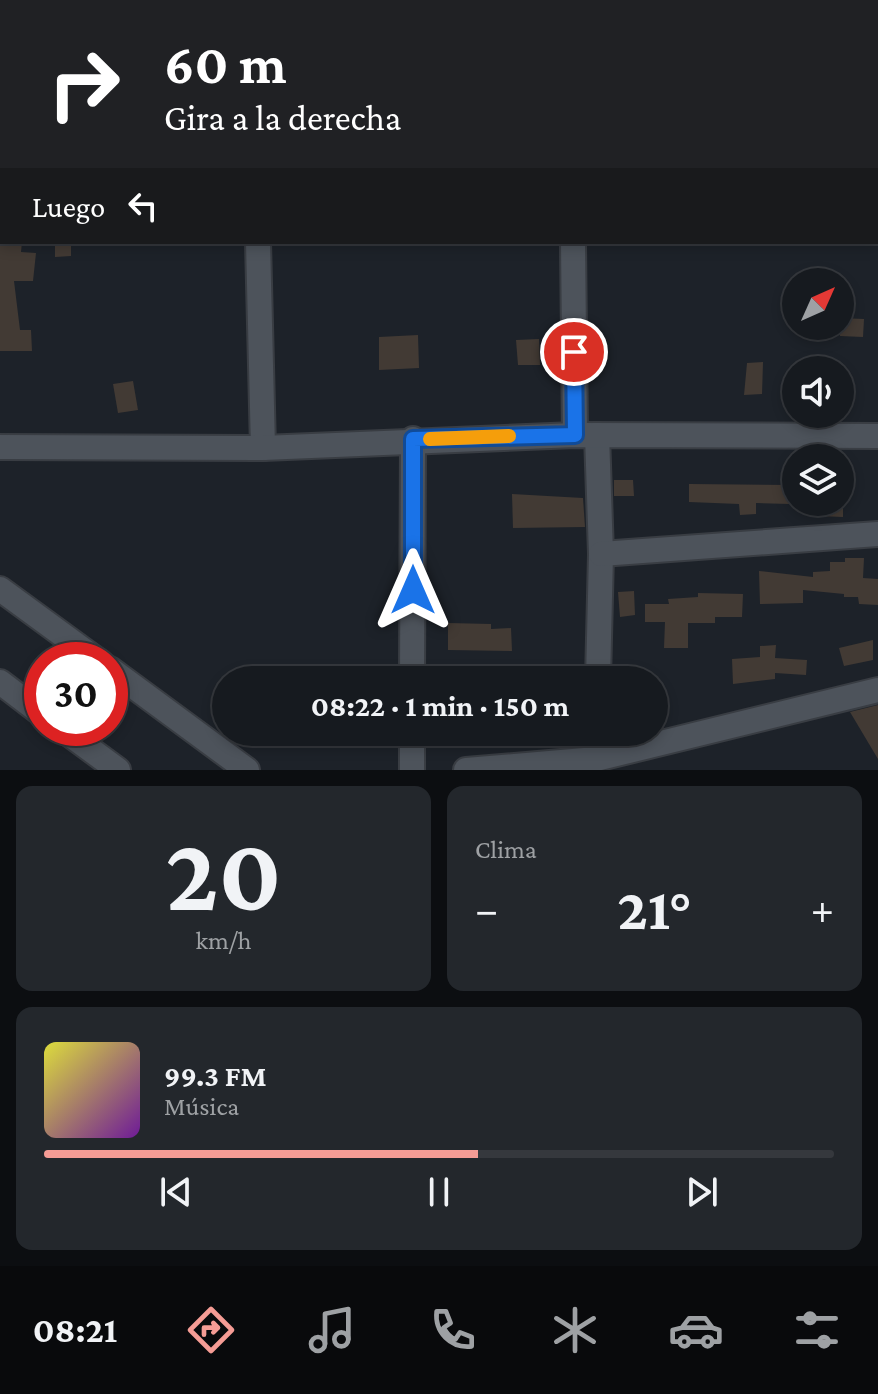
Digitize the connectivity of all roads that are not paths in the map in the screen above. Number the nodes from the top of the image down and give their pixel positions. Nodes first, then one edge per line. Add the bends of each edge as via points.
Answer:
1 (258, 244) edge
2 (573, 244) edge
3 (586, 435) junction
4 (878, 436) edge
5 (413, 439) junction
6 (0, 447) edge
7 (263, 448) junction
8 (878, 534) edge
9 (601, 554) junction
10 (0, 589) edge
11 (72, 642) edge
12 (412, 666) edge
13 (598, 666) edge
14 (0, 682) edge
15 (128, 682) edge
16 (878, 690) edge
17 (24, 700) edge
18 (412, 746) edge
19 (596, 746) edge
20 (82, 758) edge
21 (596, 759) junction
22 (118, 770) edge
23 (247, 770) edge
24 (412, 770) edge
25 (466, 770) edge

1 - 7 street
2 - 3 street
3 - 4 street
3 - 5 street
3 - 9 street
5 - 7 street
5 - 12 street
6 - 7 street
8 - 9 street
9 - 13 street
10 - 11 street
14 - 17 street
15 - 23 street
16 - 21 street
18 - 24 street
19 - 21 street
20 - 22 street
21 - 25 street

